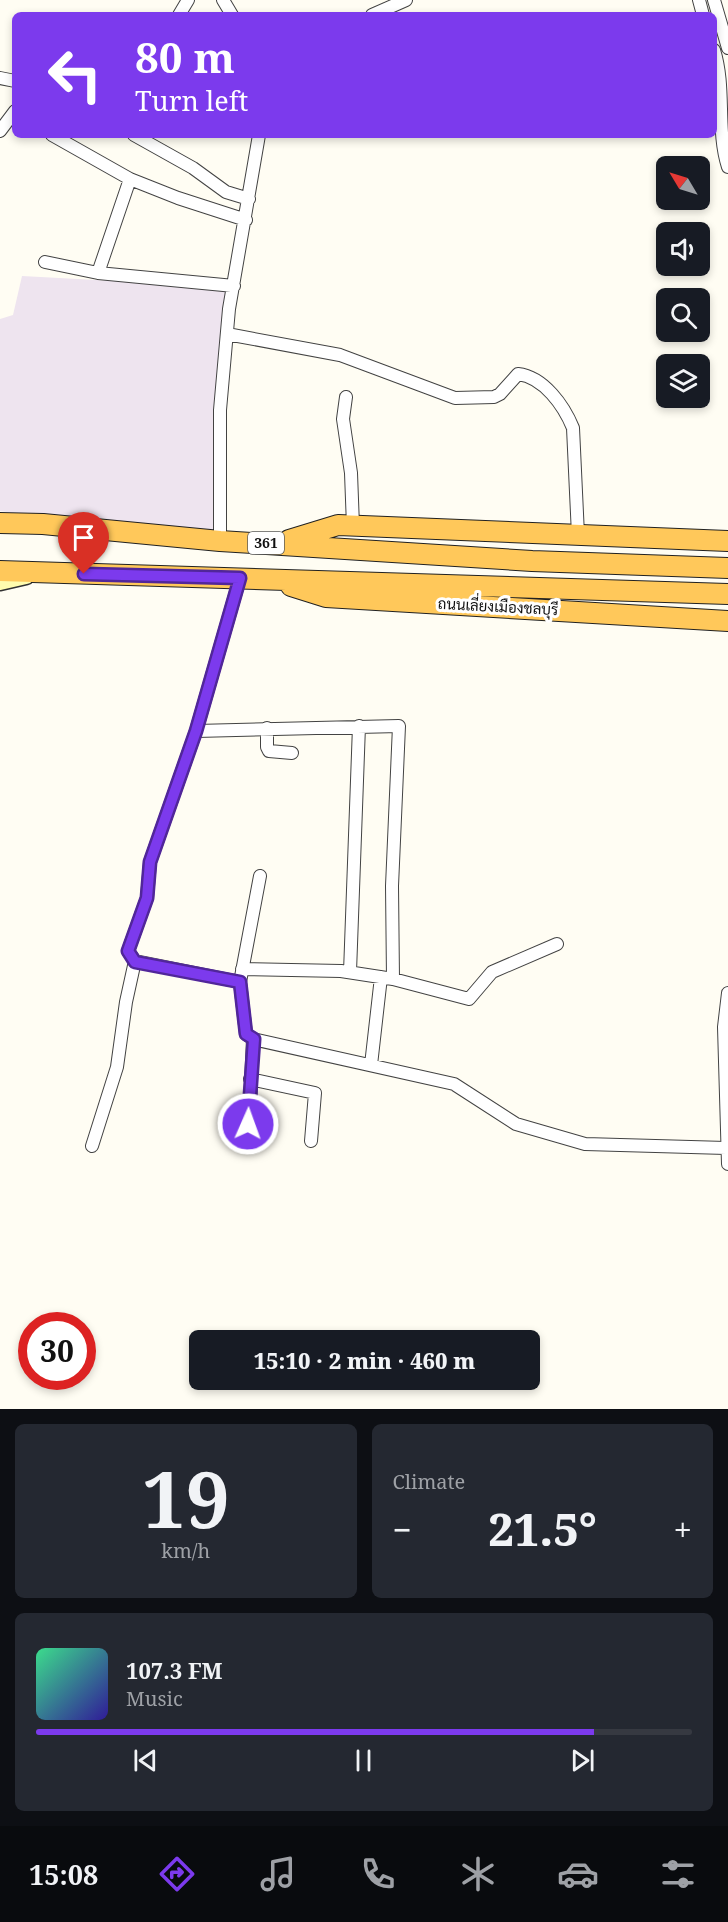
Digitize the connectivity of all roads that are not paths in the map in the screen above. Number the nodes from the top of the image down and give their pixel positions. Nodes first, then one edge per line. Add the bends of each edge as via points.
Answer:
1 (406, 0) edge
2 (714, 0) edge
3 (379, 12) edge
4 (728, 48) edge
5 (718, 103) edge
6 (12, 115) edge
7 (0, 130) edge
8 (57, 138) edge
9 (139, 138) edge
10 (259, 138) edge
11 (728, 167) edge
12 (130, 179) junction
13 (249, 199) junction
14 (246, 220) junction
15 (45, 262) dead end
16 (98, 273) junction
17 (234, 286) junction
18 (227, 334) junction
19 (346, 397) dead end
20 (0, 516) edge
21 (0, 523) edge
22 (43, 524) junction
23 (353, 526) junction
24 (578, 535) junction
25 (220, 541) junction
26 (728, 541) edge
27 (278, 543) junction
28 (728, 568) edge
29 (0, 571) edge
30 (39, 573) junction
31 (240, 578) junction
32 (272, 579) junction
33 (0, 582) edge
34 (728, 594) edge
35 (728, 621) edge
36 (359, 726) junction
37 (267, 728) junction
38 (196, 731) junction
39 (292, 753) dead end
40 (260, 876) dead end
41 (557, 944) dead end
42 (135, 962) junction
43 (242, 969) junction
44 (350, 972) junction
45 (387, 978) junction
46 (240, 982) junction
47 (728, 993) edge
48 (254, 1039) junction
49 (371, 1065) junction
50 (250, 1079) junction
51 (311, 1141) dead end
52 (92, 1146) dead end
53 (248, 1148) dead end
54 (726, 1148) junction
55 (728, 1164) edge

1 - 3 street
2 - 4 street
5 - 11 street
6 - 7 street
8 - 12 street
9 - 13 street via 226,192
10 - 13 street
12 - 14 street
12 - 16 street
13 - 14 street
14 - 17 street
15 - 16 street
16 - 17 street
17 - 18 street
18 - 24 street via 340,356 455,398 494,397 518,374 535,380 562,408 573,428
18 - 25 street via 220,410
19 - 23 street via 343,419
20 - 22 main road, 361
21 - 22 highway, 361
22 - 25 highway, 361
23 - 24 highway, 361
23 - 27 highway, 361 via 338,525
24 - 26 highway, 361
25 - 27 highway, 361
27 - 28 highway, 361 via 532,561
29 - 30 highway, ถนนเลี่ยงเมืองชลบุรี
30 - 31 highway, ถนนเลี่ยงเมืองชลบุรี
30 - 33 main road
31 - 32 highway, ถนนเลี่ยงเมืองชลบุรี
31 - 38 street
32 - 34 highway, ถนนเลี่ยงเมืองชลบุรี
32 - 35 highway, ถนนเลี่ยงเมืองชลบุรี via 326,597
36 - 37 street
36 - 44 street
36 - 45 street via 399,726
37 - 38 street
37 - 39 street via 269,751
38 - 42 street via 150,862 147,898 128,951
40 - 43 street
41 - 45 street via 492,972 470,999
42 - 46 street
42 - 52 street via 117,1067
43 - 44 street
43 - 46 street
44 - 45 street
45 - 49 street
46 - 48 street via 246,1034
47 - 54 street via 724,1027
48 - 49 street
48 - 50 street
49 - 54 street via 454,1084 516,1124 585,1143
50 - 51 street via 315,1093
50 - 53 street
54 - 55 street

